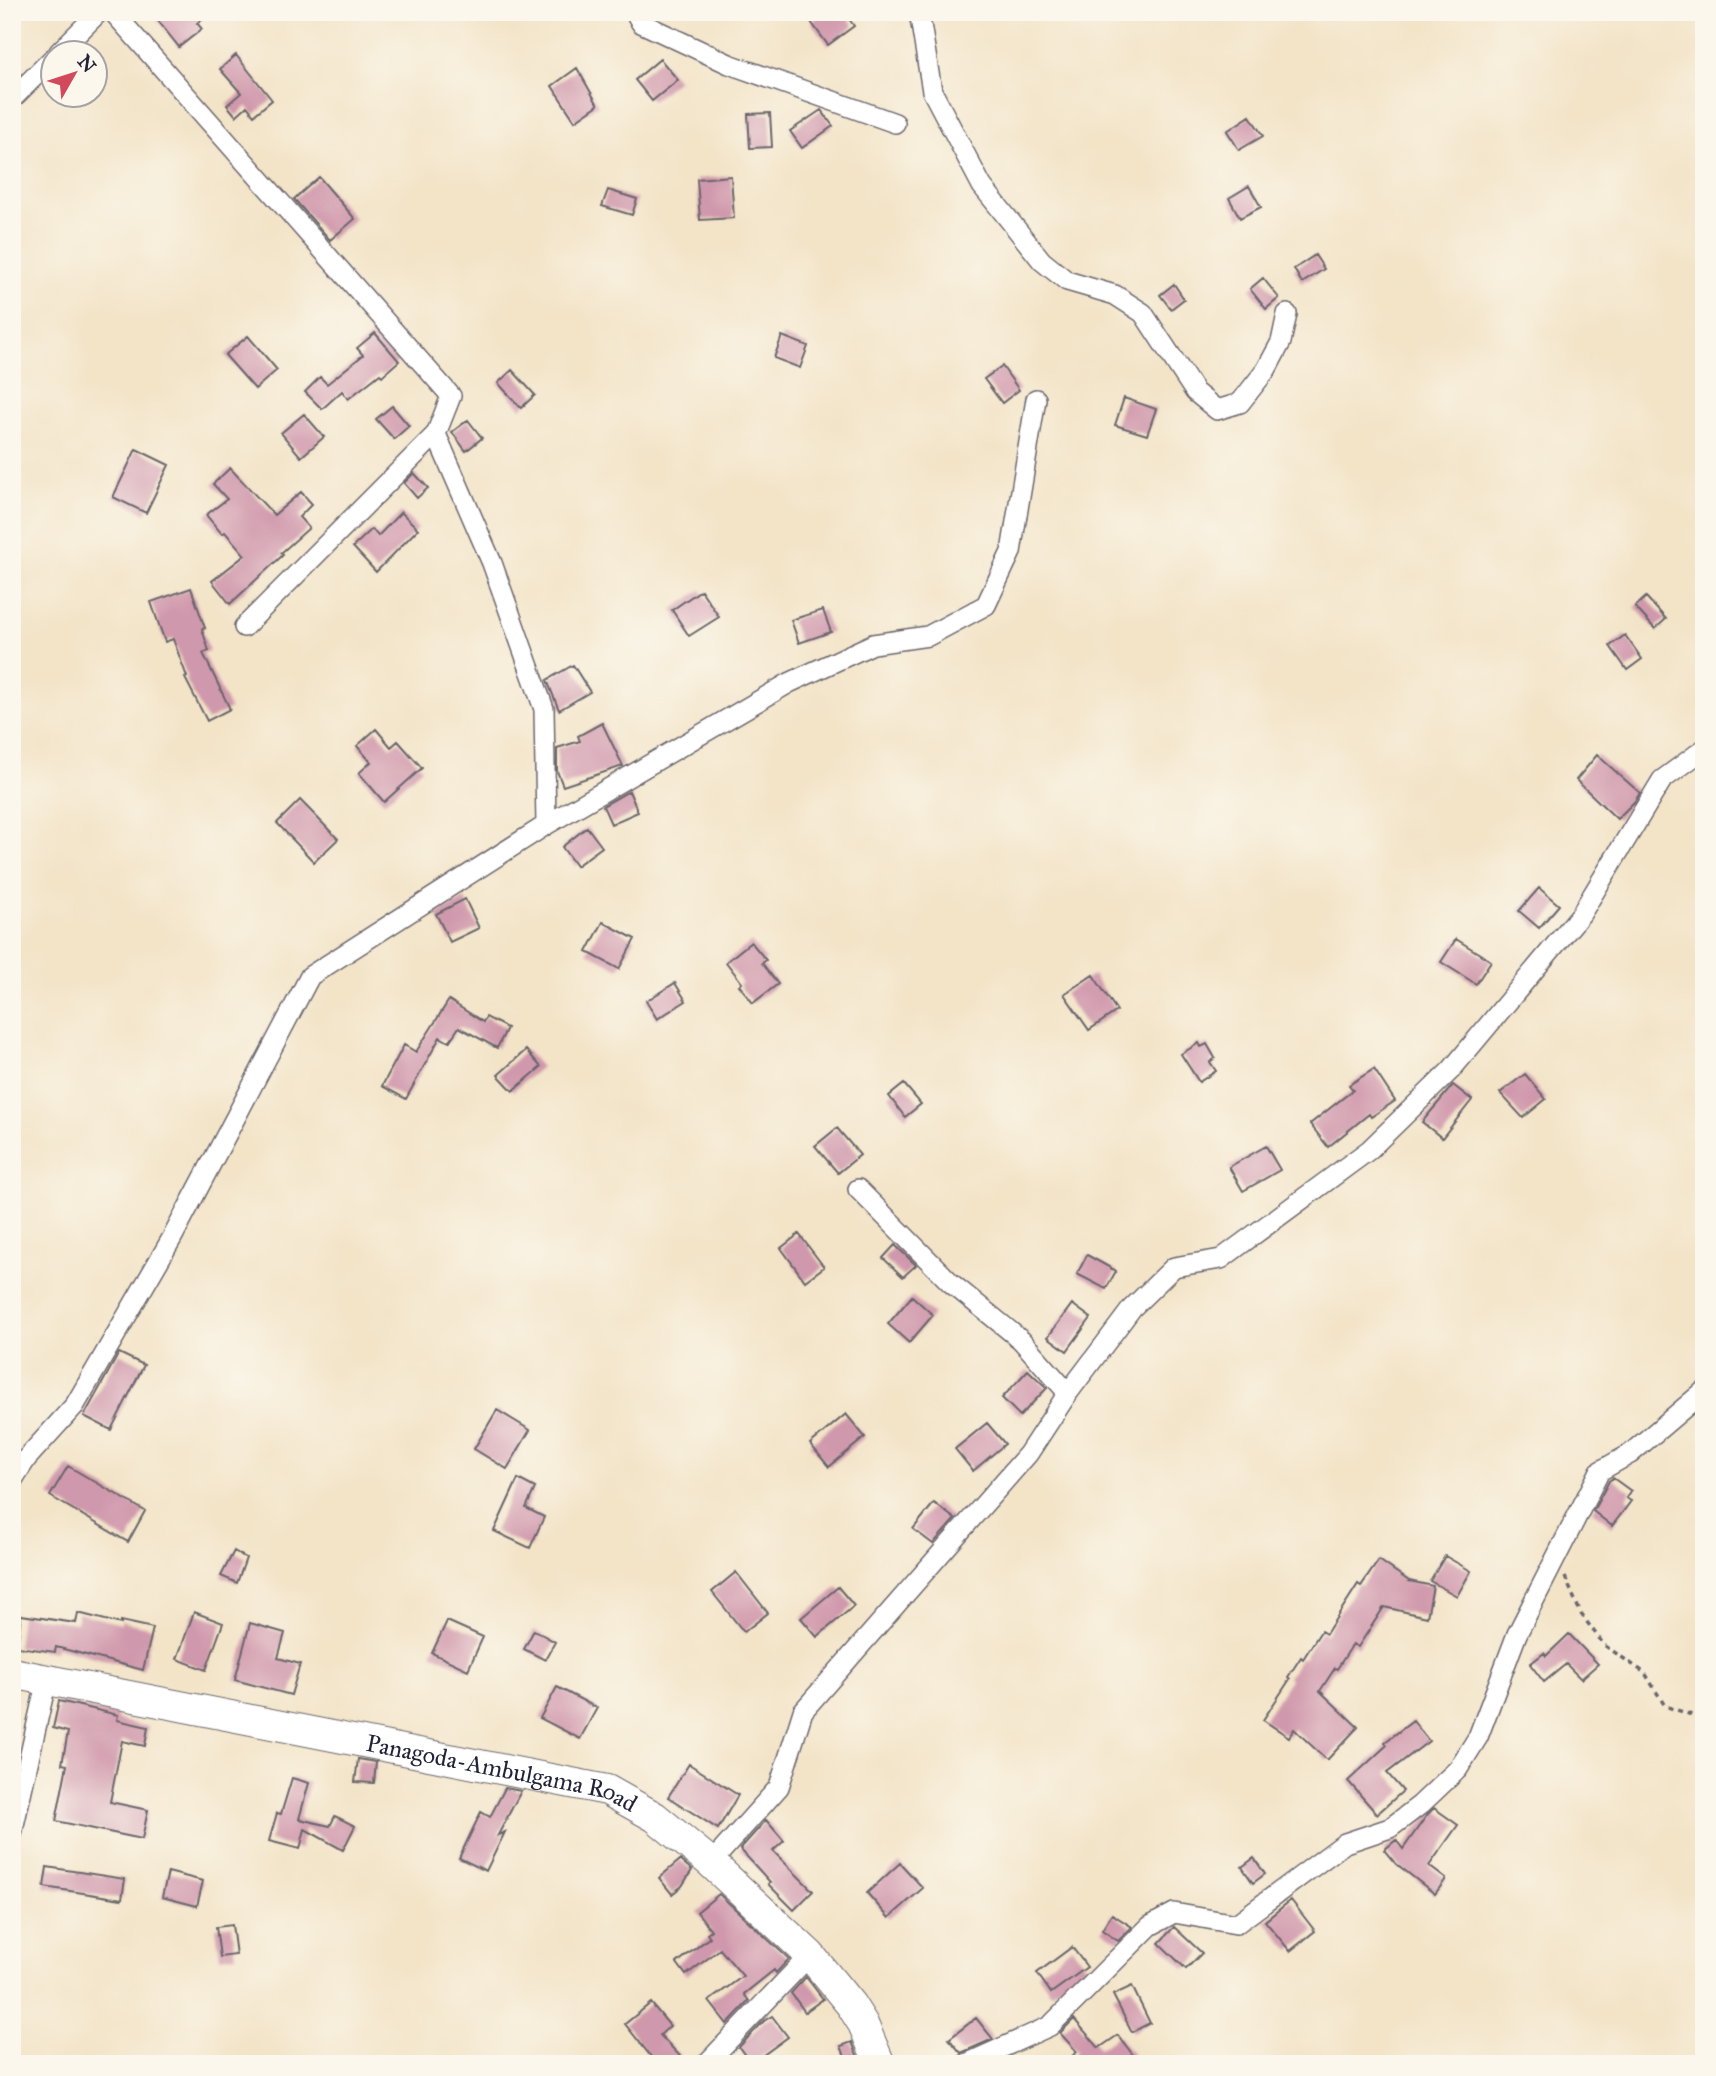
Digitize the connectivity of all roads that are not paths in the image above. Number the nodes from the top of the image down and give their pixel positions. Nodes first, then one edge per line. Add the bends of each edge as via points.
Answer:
1 (99, 12) edge
2 (113, 12) edge
3 (635, 12) edge
4 (919, 12) edge
5 (73, 38) edge
6 (38, 73) edge
7 (12, 99) edge
8 (895, 123) dead end
9 (1287, 314) dead end
10 (1036, 399) dead end
11 (436, 435) junction
12 (244, 627) dead end
13 (1704, 749) edge
14 (546, 825) junction
15 (858, 1189) dead end
16 (1704, 1391) edge
17 (1068, 1393) junction
18 (12, 1481) edge
19 (12, 1673) edge
20 (47, 1679) junction
21 (12, 1834) edge
22 (711, 1863) junction
23 (810, 1955) junction
24 (706, 2064) edge
25 (880, 2064) edge
26 (966, 2064) edge

1 - 5 street
2 - 11 street via 451,396
3 - 8 street via 641,23 729,64
4 - 9 street via 932,91 982,186 1042,261 1067,281 1115,295 1143,313 1195,392 1217,410 1240,403 1266,370 1281,342
6 - 7 street
10 - 14 street via 1011,552 986,605 928,636 873,644 789,683
11 - 12 street
11 - 14 street via 492,563 544,709
13 - 17 street via 1662,780 1581,914 1451,1070 1369,1150 1221,1259 1174,1267 1132,1308
14 - 18 street via 310,976 172,1238 75,1405
15 - 17 street via 951,1283 1021,1340
16 - 26 street via 1630,1454 1600,1471 1517,1634 1478,1737 1458,1769 1420,1805 1390,1828 1345,1843 1236,1924 1174,1913 1150,1926 1049,2026
17 - 22 street via 1028,1454 803,1711 779,1787
19 - 20 main road, Panagoda-Ambulgama Road
20 - 21 street
20 - 22 main road, Panagoda-Ambulgama Road via 607,1790 655,1817
22 - 23 main road, Panagoda-Ambulgama Road
23 - 24 street
23 - 25 main road, Panagoda-Ambulgama Road via 851,2005

